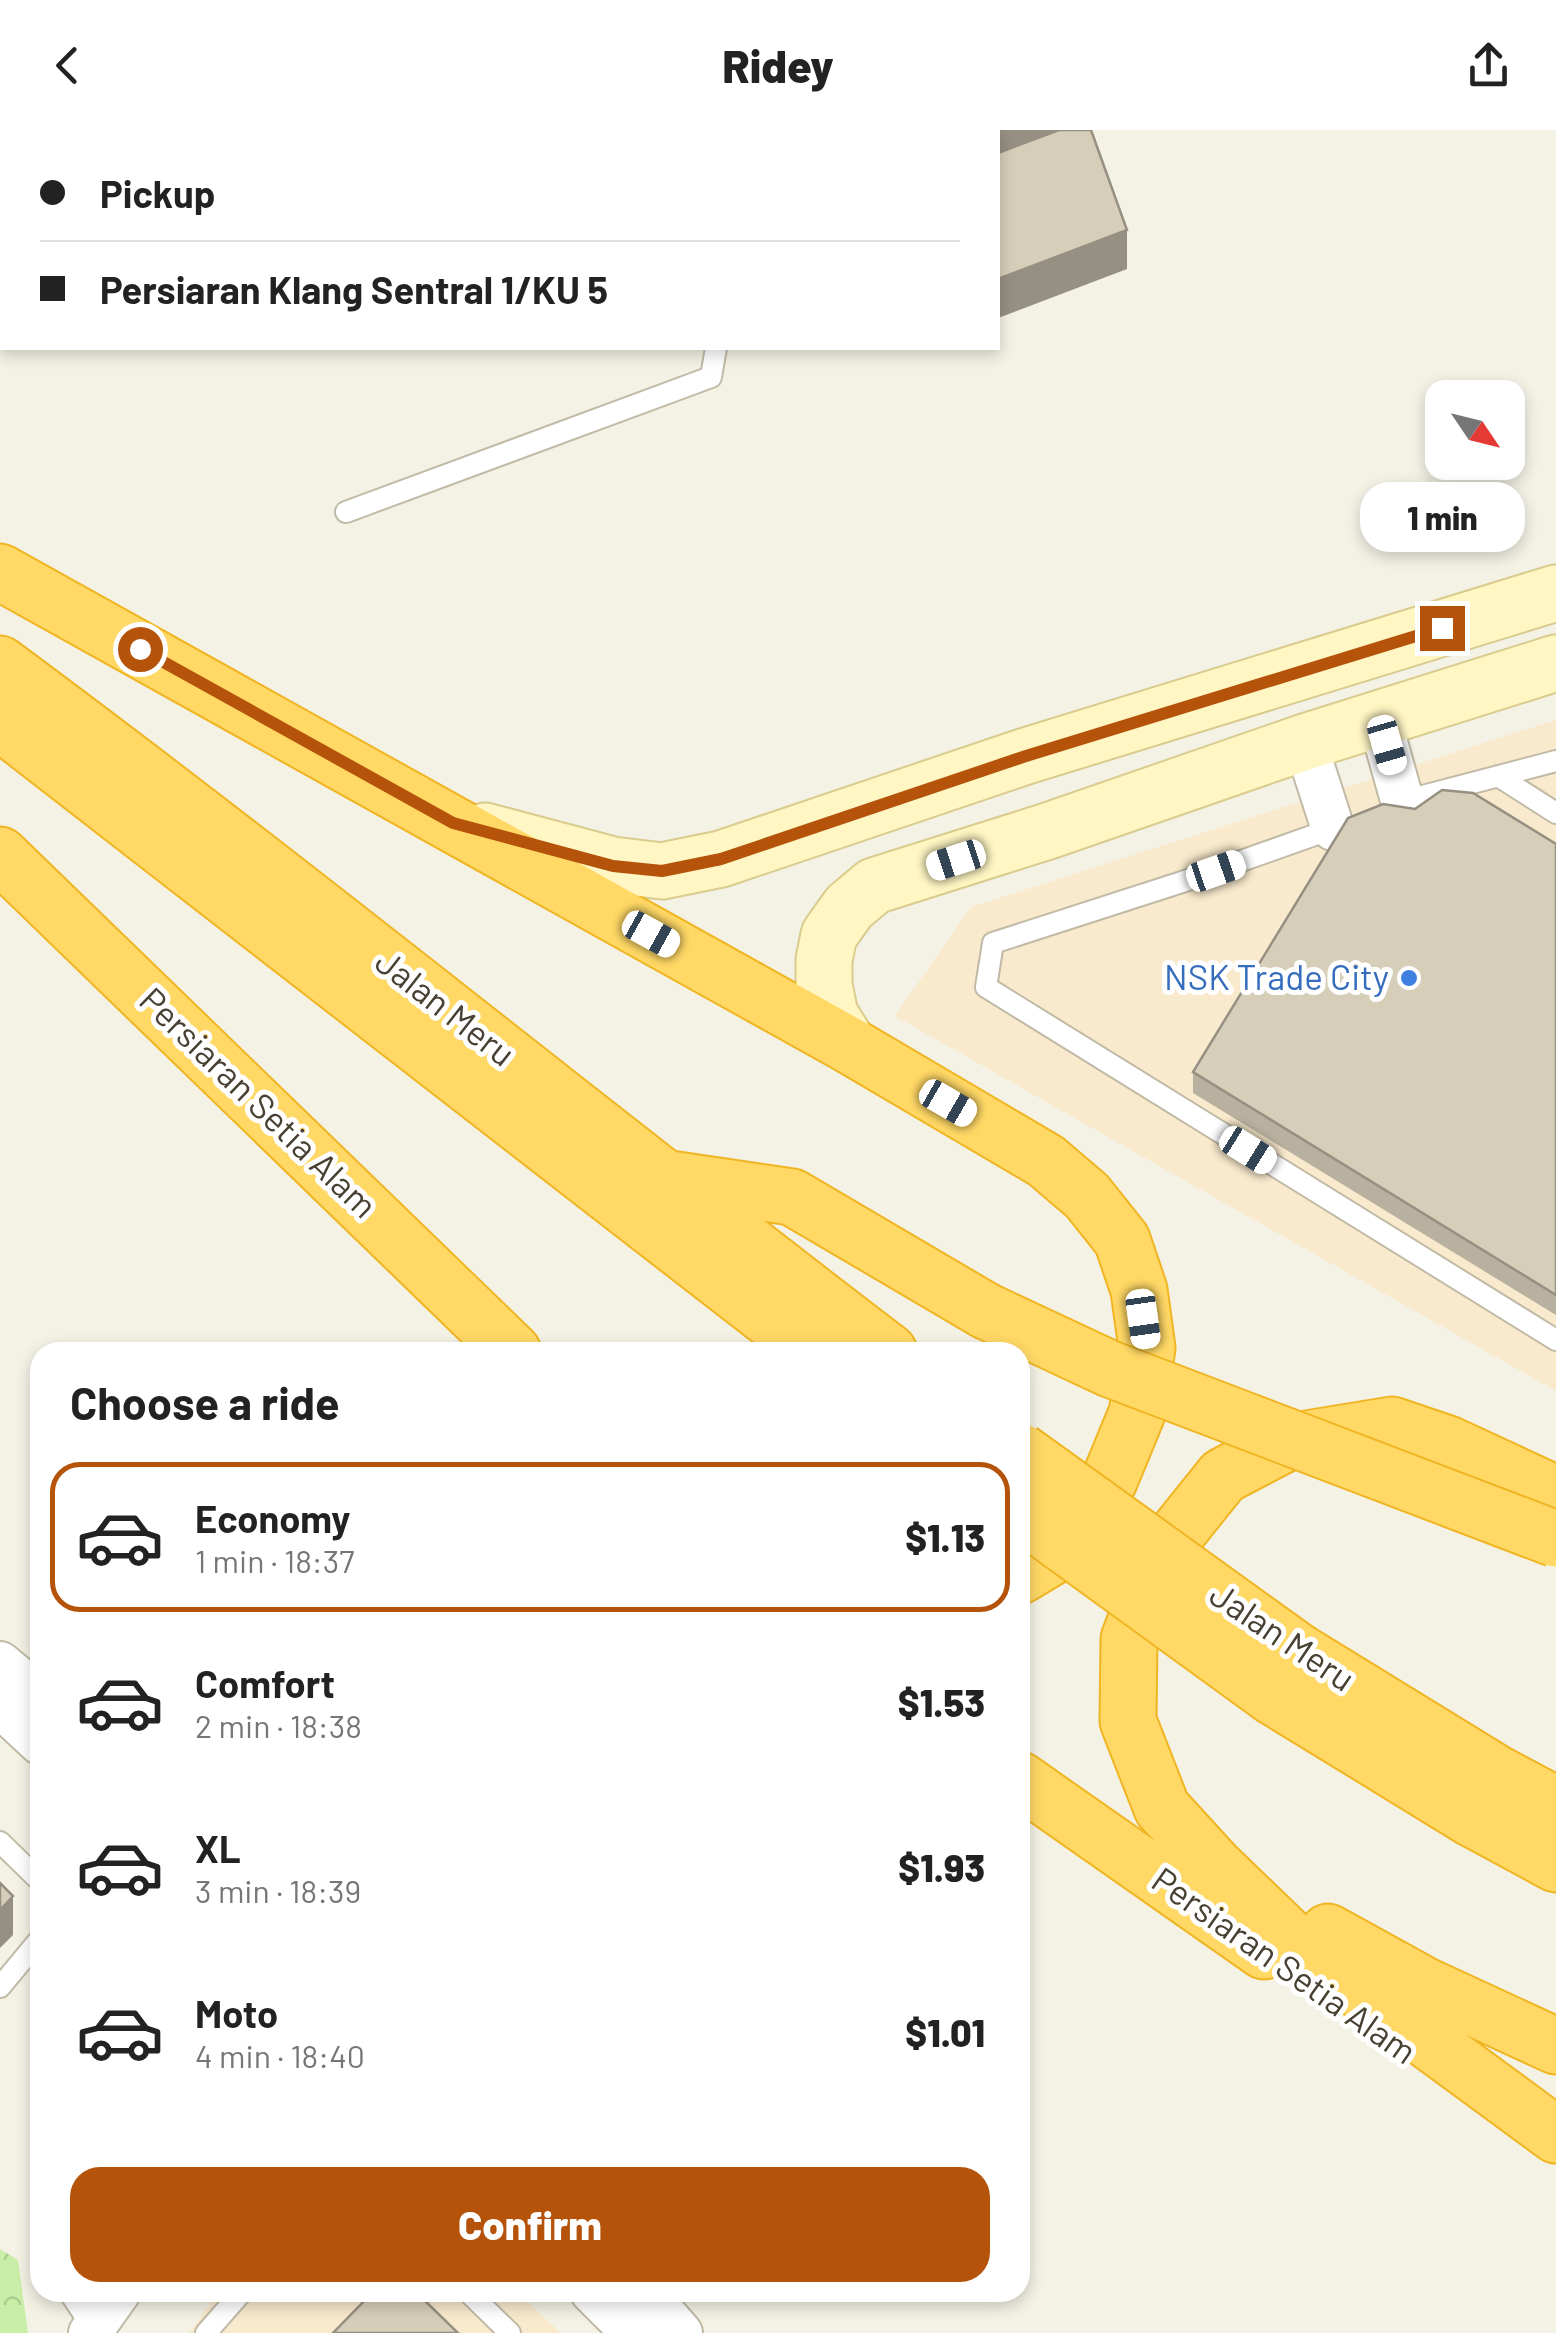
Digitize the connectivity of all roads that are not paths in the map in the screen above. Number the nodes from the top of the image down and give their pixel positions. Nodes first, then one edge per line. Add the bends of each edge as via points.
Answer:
1 (716, 350) edge
2 (346, 512) dead end
3 (0, 572) edge
4 (1556, 593) edge
5 (1556, 663) edge
6 (0, 664) edge
7 (1379, 718) junction
8 (0, 722) edge
9 (1304, 742) junction
10 (1026, 756) junction
11 (1556, 761) edge
12 (1498, 776) junction
13 (1394, 804) joint
14 (1556, 814) edge
15 (453, 823) junction
16 (1341, 826) joint
17 (1048, 831) junction
18 (0, 855) edge
19 (849, 1046) junction
20 (660, 1178) junction
21 (1556, 1340) edge
22 (504, 1342) edge
23 (799, 1342) edge
24 (877, 1342) edge
25 (1030, 1459) edge
26 (1556, 1494) edge
27 (1030, 1519) edge
28 (1556, 1539) edge
29 (1030, 1570) edge
30 (0, 1663) edge
31 (1285, 1674) junction
32 (30, 1688) edge
33 (0, 1706) edge
34 (30, 1734) edge
35 (1030, 1787) edge
36 (1556, 1805) edge
37 (0, 1842) edge
38 (1556, 1864) edge
39 (1214, 1865) junction
40 (30, 1871) edge
41 (30, 1951) edge
42 (0, 1987) edge
43 (1556, 2046) edge
44 (1556, 2137) edge
45 (75, 2302) edge
46 (112, 2302) edge
47 (233, 2302) edge
48 (478, 2302) edge
49 (602, 2302) edge
50 (655, 2302) edge
51 (92, 2331) edge
52 (206, 2333) edge
53 (510, 2333) edge
54 (633, 2333) edge
55 (682, 2333) edge

1 - 2 lane via 711,377
3 - 15 highway
4 - 10 street
5 - 7 street
6 - 20 highway, Jalan Meru
7 - 9 street
7 - 13 street
8 - 23 highway, Jalan Meru
9 - 16 street
9 - 17 street
10 - 15 street via 721,859 662,871 613,866
10 - 17 street
11 - 12 lane
12 - 13 lane
12 - 14 lane
15 - 19 highway
16 - 21 lane via 993,943 986,987
17 - 19 street via 874,886 848,907 829,936 824,986 830,1015
18 - 22 highway, Persiaran Setia Alam
19 - 29 highway via 1046,1161 1122,1240 1139,1290 1147,1348 1138,1413 1109,1481 1055,1555
20 - 24 highway, Jalan Meru
20 - 28 highway, bridge via 792,1197 986,1311 1110,1369
25 - 31 highway, Jalan Meru, bridge
26 - 39 highway via 1392,1425 1288,1442 1223,1476 1162,1552 1128,1640 1128,1720 1162,1808
27 - 31 highway, Jalan Meru, bridge
30 - 32 street
31 - 36 highway, Jalan Meru
31 - 38 highway, Jalan Meru via 1470,1818
33 - 34 street
35 - 44 highway, Persiaran Setia Alam via 1465,2092
37 - 40 lane
39 - 43 highway via 1426,1986
39 - 44 highway via 1295,1943
41 - 42 lane
45 - 51 lane
46 - 51 street
47 - 52 lane
48 - 53 lane
49 - 54 street
50 - 55 street

